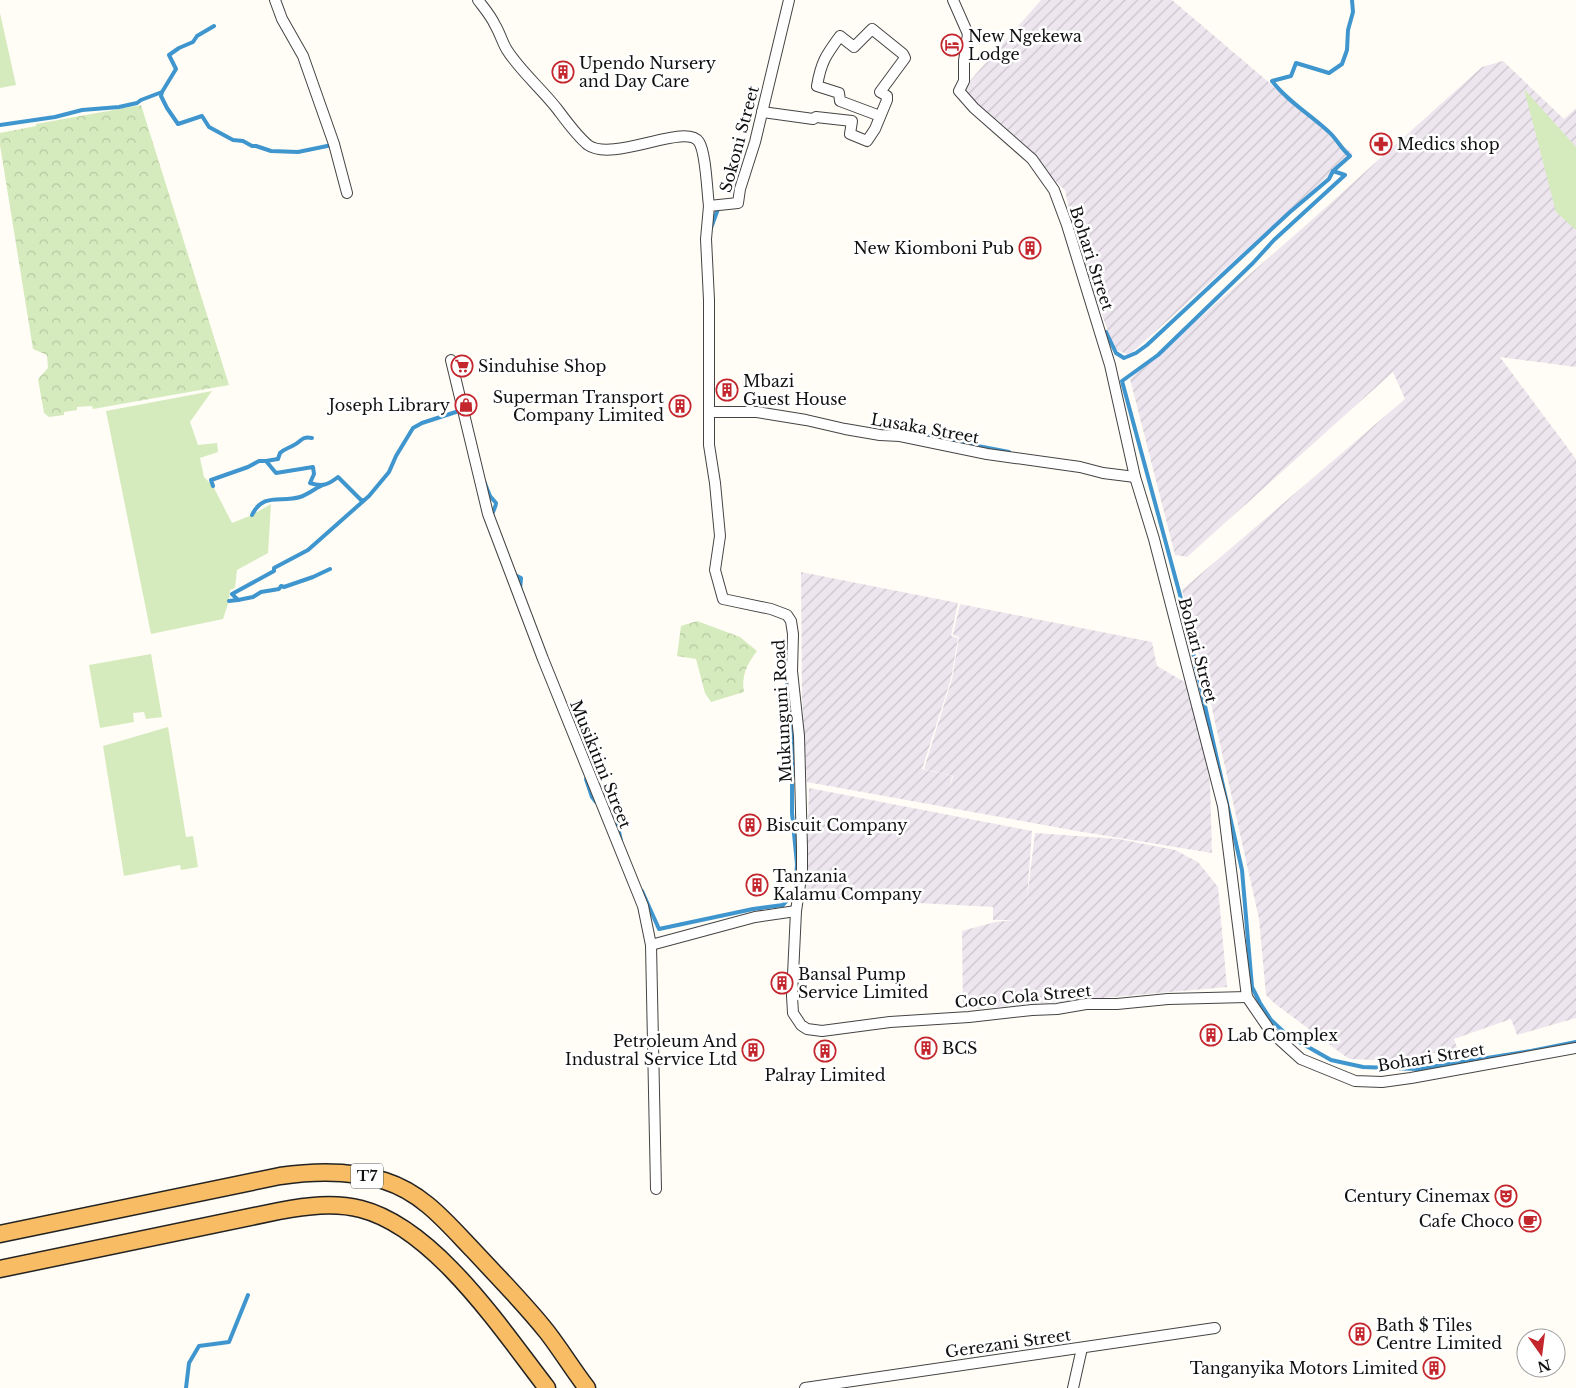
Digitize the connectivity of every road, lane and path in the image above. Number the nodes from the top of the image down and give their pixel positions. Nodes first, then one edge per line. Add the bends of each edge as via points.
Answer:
1 (275, 0) edge
2 (478, 0) edge
3 (789, 0) edge
4 (953, 0) edge
5 (762, 112) junction
6 (880, 116) junction
7 (347, 193) dead end
8 (709, 206) junction
9 (451, 360) dead end
10 (710, 412) junction
11 (1135, 477) junction
12 (796, 911) junction
13 (651, 945) junction
14 (1247, 997) junction
15 (1576, 1048) edge
16 (656, 1189) dead end
17 (0, 1234) edge
18 (0, 1270) edge
19 (1215, 1328) dead end
20 (1082, 1348) junction
21 (547, 1388) edge
22 (587, 1388) edge
23 (805, 1388) edge
24 (1073, 1388) edge

1 - 7 street via 302,56 334,144
2 - 8 street via 506,50 590,146 605,150 676,136 696,138 704,160
3 - 5 street, Sokoni Street
4 - 11 street, Bohari Street via 968,34 964,81 959,91 1032,159 1054,190 1110,365
5 - 6 street via 852,121 850,134 868,141
5 - 8 street, Sokoni Street via 737,203
6 - 6 street via 840,101 839,93 817,86 826,54 840,36 854,47 872,29 903,54 905,58 880,92 888,98
8 - 10 street, Sokoni Street via 706,239
9 - 13 street, Musikitini Street via 488,514 643,906
10 - 11 street, Lusaka Street via 757,412 845,430 900,436 987,454
10 - 12 street, Mukunguni Road via 709,446 720,536 715,570 723,599 771,609 787,615 791,621 801,782 802,871
11 - 14 street, Bohari Street via 1223,806
12 - 13 street via 755,917
12 - 14 street, Coco Cola Street via 793,1013 801,1025 814,1031 1086,1004
13 - 16 street, Musikitini Street
14 - 15 street, Bohari Street via 1271,1032 1301,1059 1355,1081 1411,1078
17 - 22 highway, T7 via 280,1176 307,1172 367,1176 386,1181 426,1202 547,1332
18 - 21 highway via 278,1211 330,1205 361,1209 386,1218 428,1247 464,1284
19 - 20 street, Gerezani Street
20 - 23 street, Gerezani Street
20 - 24 street

